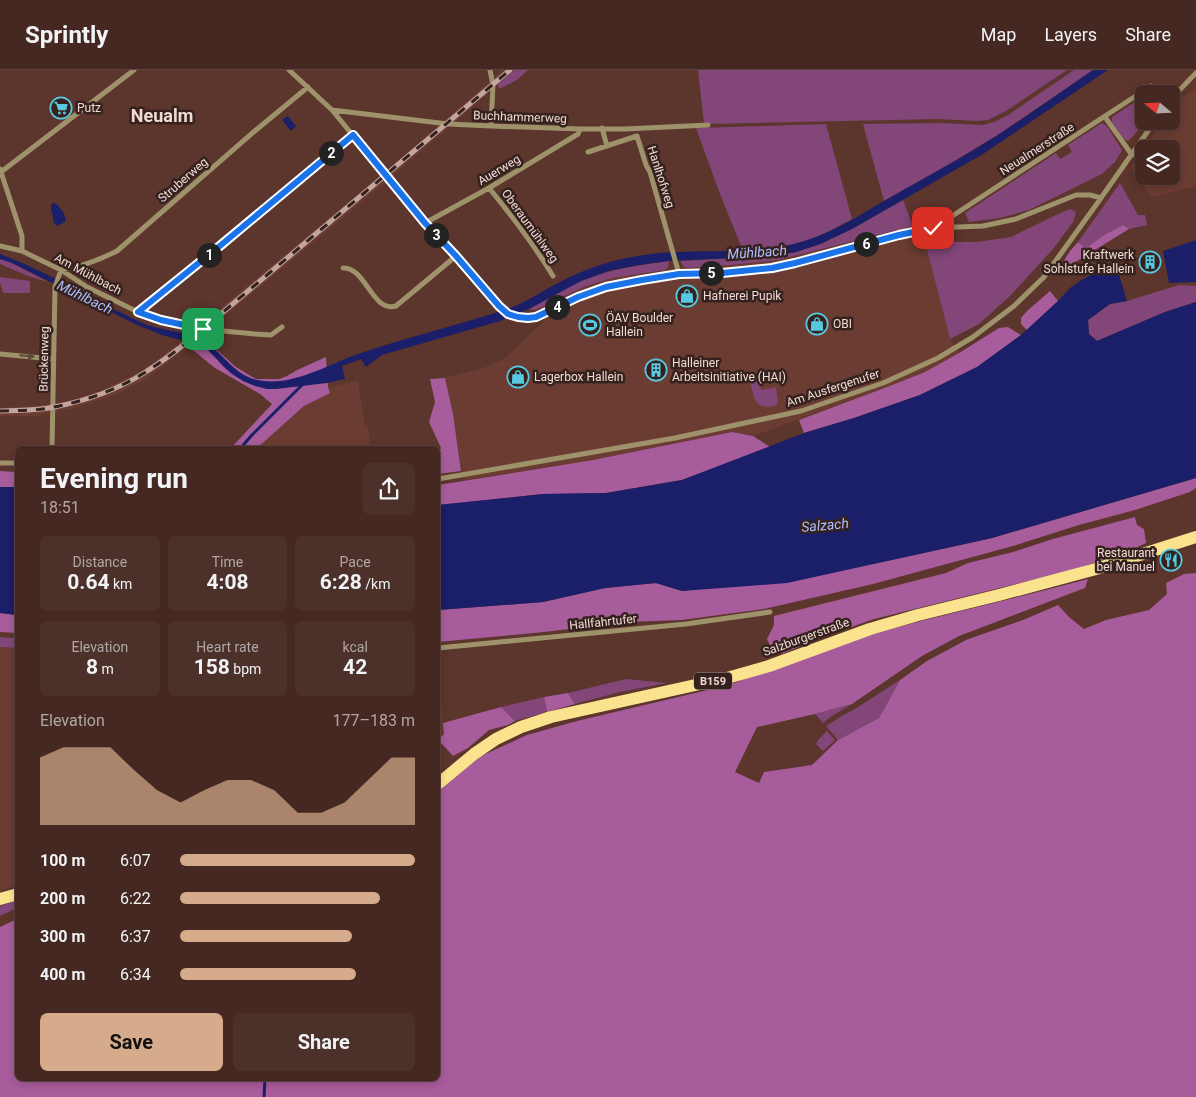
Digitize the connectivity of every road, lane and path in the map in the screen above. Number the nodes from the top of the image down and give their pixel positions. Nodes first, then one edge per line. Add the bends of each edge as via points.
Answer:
1 (134, 70) edge
2 (289, 70) edge
3 (490, 70) edge
4 (1196, 73) edge
5 (308, 87) junction
6 (1180, 90) edge
7 (1135, 97) edge
8 (332, 110) junction
9 (1105, 117) junction
10 (491, 126) junction
11 (708, 126) dead end
12 (602, 128) junction
13 (580, 129) junction
14 (1149, 130) edge
15 (353, 135) junction
16 (607, 146) junction
17 (588, 152) dead end
18 (1132, 155) junction
19 (0, 170) edge
20 (489, 188) junction
21 (1101, 198) junction
22 (425, 223) junction
23 (933, 228) junction
24 (0, 246) edge
25 (22, 251) junction
26 (456, 256) junction
27 (343, 268) dead end
28 (61, 270) junction
29 (679, 274) junction
30 (554, 276) dead end
31 (138, 312) junction
32 (282, 327) dead end
33 (0, 354) edge
34 (53, 359) junction
35 (52, 446) edge
36 (0, 463) edge
37 (15, 463) edge
38 (440, 479) edge
39 (1196, 537) edge
40 (770, 612) dead end
41 (440, 648) edge
42 (440, 782) edge
43 (15, 895) edge
44 (0, 899) edge

1 - 19 street
2 - 5 street
3 - 10 street via 493,85
4 - 6 street
5 - 8 street
5 - 28 street, Struberweg via 117,251 76,268
7 - 9 street, Neualmerstraße
8 - 10 street, Buchhammerweg
8 - 15 street
9 - 18 street
9 - 23 street, Neualmerstraße
10 - 13 street, Buchhammerweg
11 - 12 street, Buchhammerweg
12 - 13 street, Buchhammerweg
12 - 16 street
13 - 20 street, Auerweg via 578,134
14 - 18 street
15 - 22 street
15 - 31 street
16 - 17 street, Hanlhofweg
16 - 29 street, Hanlhofweg via 637,136
18 - 21 street, Am Ausfergenufer
19 - 25 street via 22,236
20 - 22 street, Auerweg
20 - 30 street, Oberaumühlweg
21 - 23 street, Neualmerstraße via 1076,195 1016,219 983,226
21 - 38 street, Am Ausfergenufer via 1044,277 1014,306 938,358 883,383 801,411 718,429
22 - 26 street
23 - 29 street, Neualmerstraße via 772,268
24 - 25 street, Am Mühlbach
25 - 28 street, Am Mühlbach
26 - 27 street via 390,308 382,305 355,272
26 - 29 street, Neualmerstraße via 508,314 528,318 606,287
28 - 31 street, Am Mühlbach
28 - 34 street, Brückenweg via 54,287
31 - 32 street, Am Mühlbach via 203,329 271,335
33 -> 34 street
34 - 35 street, Brückenweg
36 - 37 street
39 - 42 main road, Salzburgerstraße / B159 via 1096,569 870,629 727,678 551,717 520,727 474,754
40 - 41 street, Hallfahrtufer via 686,624
43 - 44 main road

